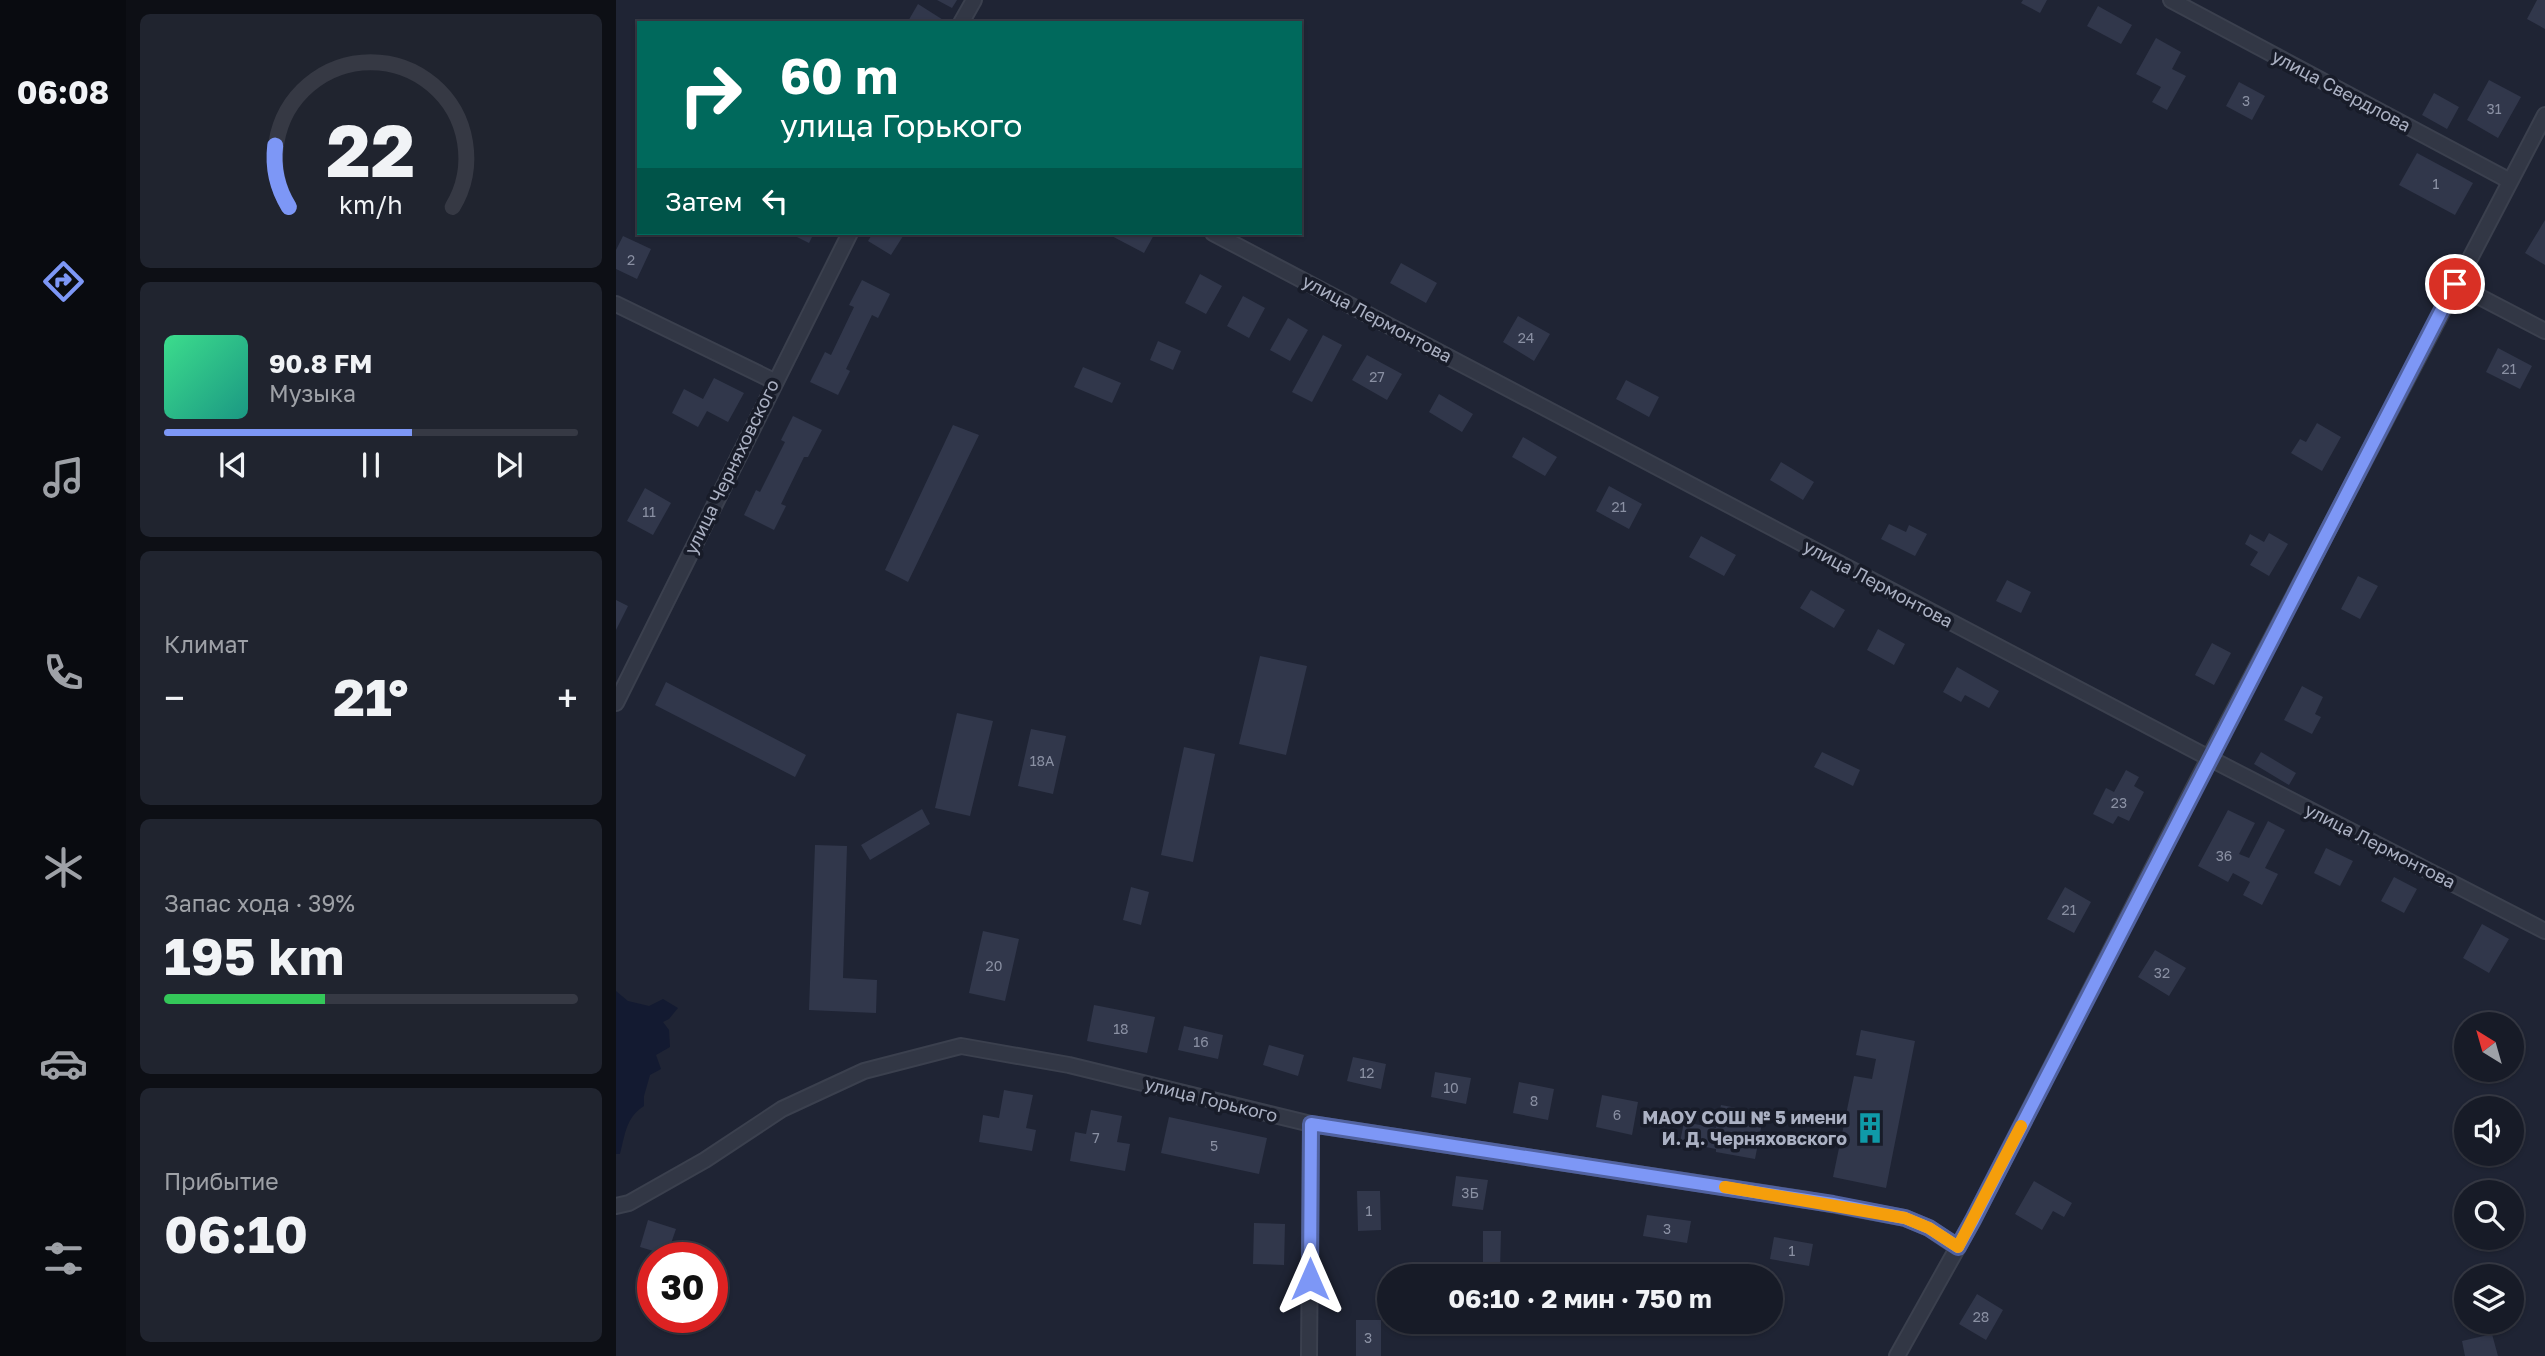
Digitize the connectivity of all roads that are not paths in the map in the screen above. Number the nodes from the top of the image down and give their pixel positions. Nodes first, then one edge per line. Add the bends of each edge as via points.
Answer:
1 (974, 0) edge
2 (2171, 0) edge
3 (962, 21) edge
4 (2545, 115) edge
5 (2510, 181) junction
6 (849, 235) edge
7 (1217, 235) edge
8 (2455, 284) junction
9 (616, 304) edge
10 (2545, 331) edge
11 (774, 381) junction
12 (616, 703) edge
13 (2209, 758) junction
14 (2545, 931) edge
15 (1311, 1124) junction
16 (616, 1206) edge
17 (1958, 1247) junction
18 (1309, 1356) edge
19 (1897, 1356) edge

1 - 3 street
2 - 5 street, улица Свердлова
4 - 5 street
5 - 8 street
6 - 11 street, улица Черняховского
7 - 13 street, улица Лермонтова
8 - 10 street
8 - 13 street
9 - 11 street
11 - 12 street, улица Черняховского
13 - 14 street, улица Лермонтова
13 - 17 street
15 - 16 street, улица Горького via 1069,1065 961,1046 864,1071 782,1108 705,1160
15 - 17 street, улица Горького via 1845,1206 1905,1218
15 - 18 street
17 - 19 street

